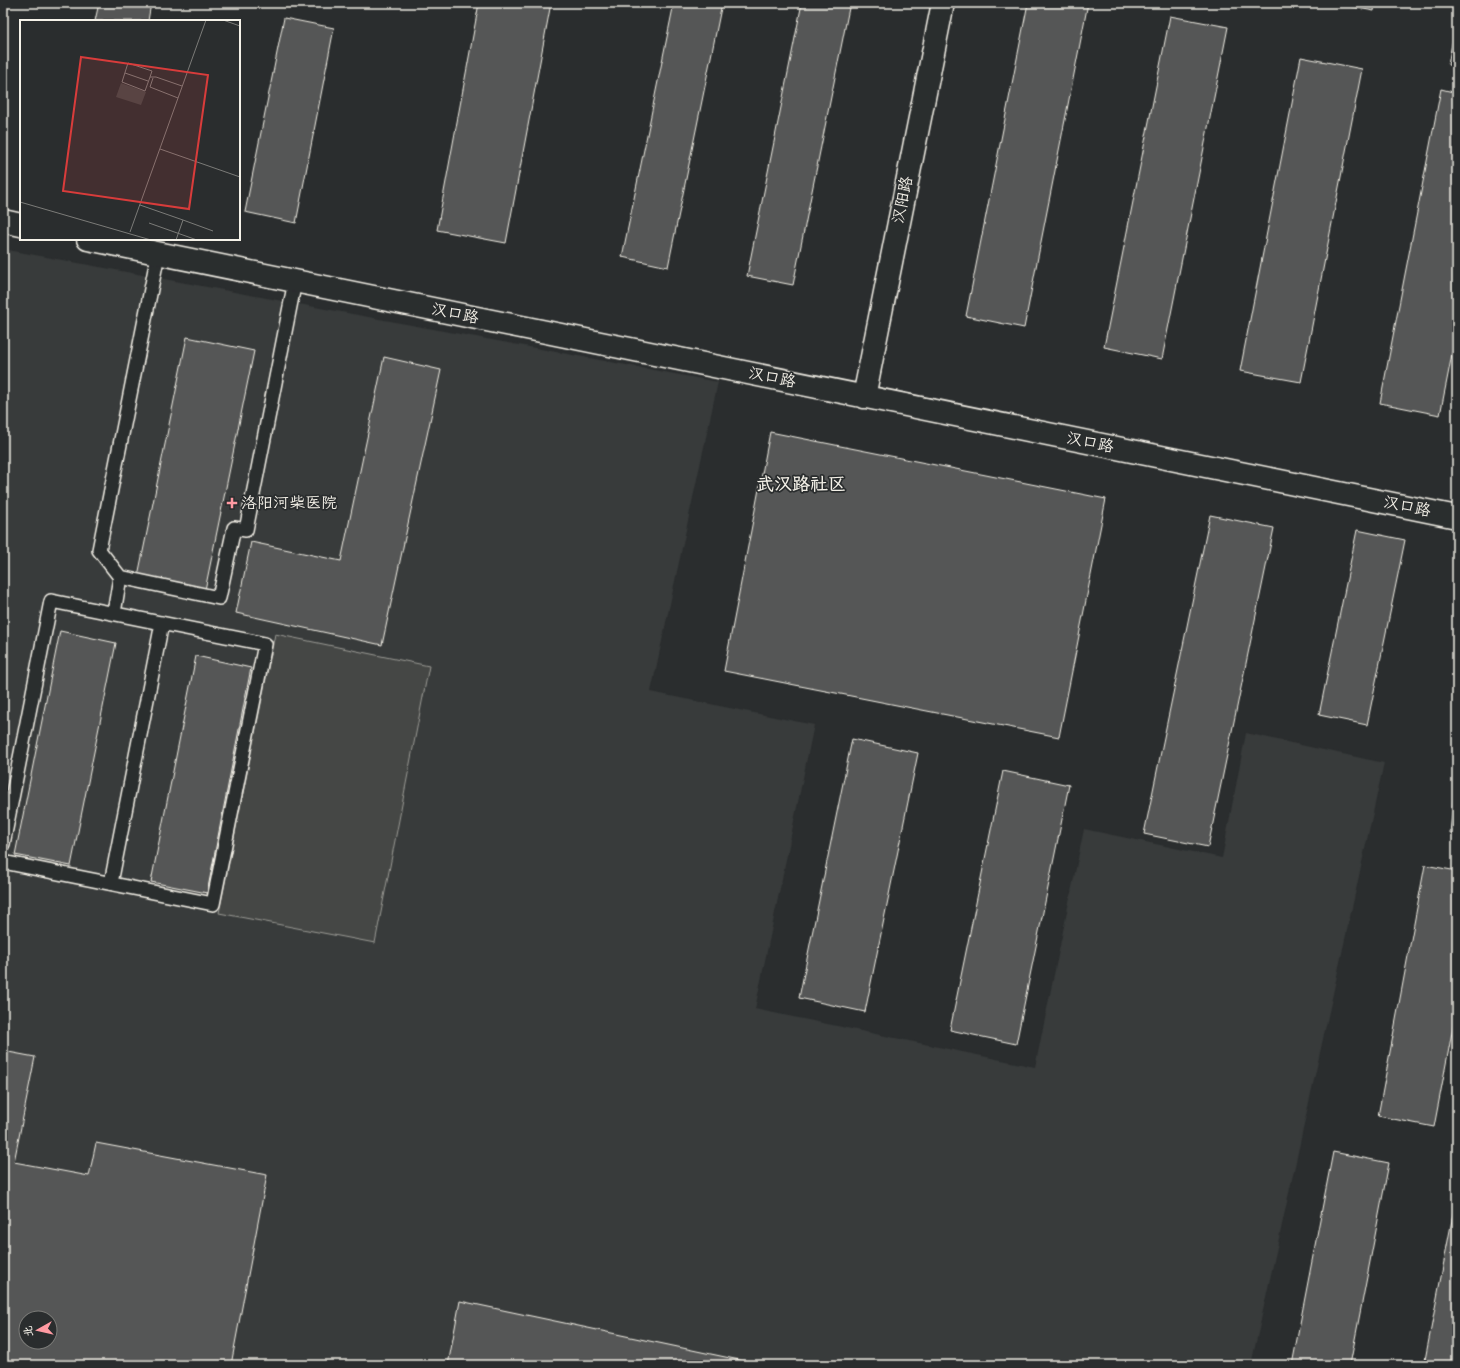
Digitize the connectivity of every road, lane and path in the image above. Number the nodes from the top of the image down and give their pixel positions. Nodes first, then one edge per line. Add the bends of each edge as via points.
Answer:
1 (943, 3) edge
2 (3, 221) edge
3 (20, 225) edge
4 (93, 240) edge
5 (158, 254) junction
6 (295, 282) junction
7 (864, 397) junction
8 (1457, 517) edge
9 (120, 577) junction
10 (114, 613) junction
11 (162, 623) junction
12 (3, 844) edge
13 (3, 862) edge
14 (111, 883) junction

1 - 7 street, 汉阳路
2 - 3 street
4 - 5 street, 汉口路
5 - 6 street, 汉口路
5 - 9 lane via 99,550
6 - 7 street, 汉口路
6 - 9 lane via 246,530 234,528 219,598
7 - 8 street, 汉口路
9 - 10 lane
10 - 11 lane
10 - 12 lane via 51,601
11 - 14 lane
11 - 14 lane via 266,644 213,904
13 - 14 lane

